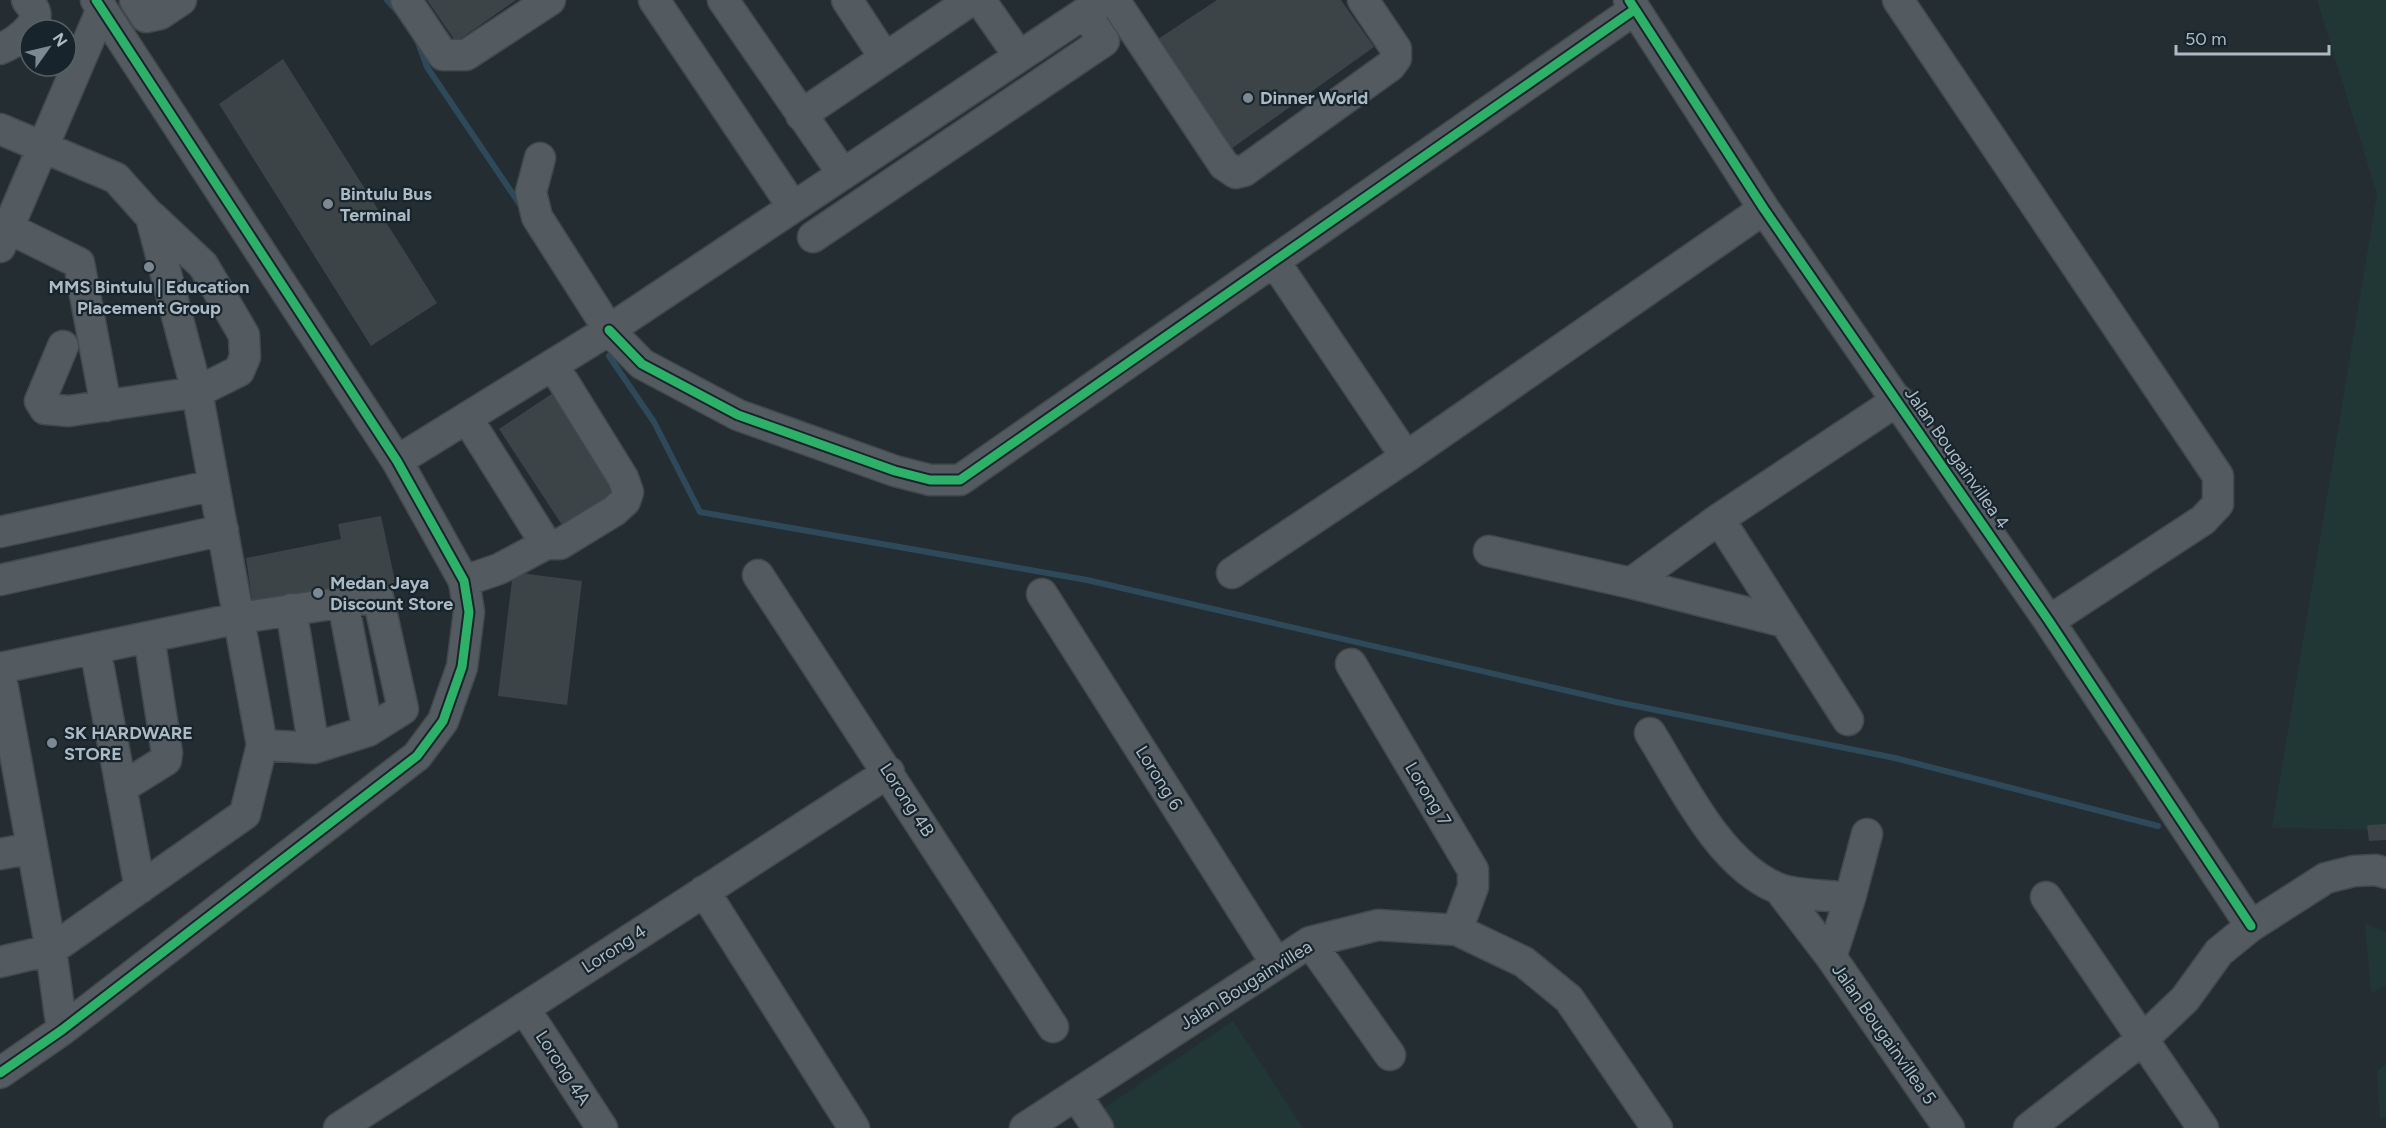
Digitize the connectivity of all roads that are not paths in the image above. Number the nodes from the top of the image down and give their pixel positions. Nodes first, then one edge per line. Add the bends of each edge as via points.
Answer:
1 (27, 0) edge
2 (135, 0) edge
3 (182, 0) edge
4 (406, 0) edge
5 (550, 0) edge
6 (654, 0) edge
7 (723, 0) edge
8 (847, 0) edge
9 (971, 0) edge
10 (981, 0) edge
11 (1114, 0) edge
12 (1363, 0) edge
13 (1898, 0) edge
14 (99, 4) edge
15 (1632, 5) edge
16 (1094, 6) edge
17 (0, 48) edge
18 (1020, 56) junction
19 (885, 58) junction
20 (801, 115) junction
21 (0, 129) edge
22 (42, 147) junction
23 (540, 158) dead end
24 (843, 174) junction
25 (793, 207) junction
26 (1764, 208) junction
27 (152, 217) junction
28 (3, 233) edge
29 (813, 237) dead end
30 (1274, 261) junction
31 (609, 330) junction
32 (63, 346) dead end
33 (553, 365) junction
34 (197, 392) junction
35 (1898, 400) junction
36 (106, 406) junction
37 (466, 418) junction
38 (1406, 457) junction
39 (398, 461) junction
40 (214, 485) junction
41 (1719, 519) junction
42 (223, 530) junction
43 (0, 532) edge
44 (0, 541) edge
45 (546, 544) junction
46 (1489, 550) dead end
47 (1232, 573) dead end
48 (758, 575) dead end
49 (0, 580) edge
50 (464, 580) junction
51 (1630, 583) junction
52 (1042, 594) dead end
53 (343, 603) junction
54 (291, 609) junction
55 (239, 618) junction
56 (2049, 621) junction
57 (1785, 622) junction
58 (149, 637) junction
59 (95, 648) junction
60 (1351, 664) dead end
61 (0, 670) edge
62 (1848, 720) dead end
63 (368, 731) junction
64 (1650, 733) dead end
65 (262, 745) junction
66 (314, 748) junction
67 (889, 772) junction
68 (121, 788) junction
69 (1867, 834) dead end
70 (32, 848) junction
71 (0, 854) edge
72 (2386, 873) edge
73 (140, 888) junction
74 (1779, 890) junction
75 (704, 891) junction
76 (2046, 897) dead end
77 (1850, 898) junction
78 (2252, 926) junction
79 (1457, 930) junction
80 (1310, 942) junction
81 (51, 950) junction
82 (1831, 957) junction
83 (0, 962) edge
84 (1276, 963) junction
85 (524, 1008) junction
86 (1053, 1027) dead end
87 (62, 1030) junction
88 (2143, 1039) junction
89 (1390, 1055) dead end
90 (0, 1073) edge
91 (1076, 1095) junction
92 (341, 1127) edge
93 (602, 1128) edge
94 (854, 1128) edge
95 (1025, 1128) edge
96 (1098, 1128) edge
97 (1657, 1128) edge
98 (1949, 1128) edge
99 (2029, 1128) edge
100 (2203, 1128) edge

1 - 17 street via 35,21
2 - 3 street via 146,17 160,14
4 - 5 street via 443,55 466,55
6 - 25 street
7 - 20 street
8 - 19 street
9 - 19 street
10 - 18 street
11 - 12 street via 1224,165 1236,173 1244,171 1396,58 1396,49
13 - 56 street via 2218,476 2218,504 2203,520
14 - 22 street
14 - 39 street
15 - 26 street, Jalan Bougainvillea 4
15 - 30 street
16 - 18 street
16 - 29 street via 1104,41
18 - 24 street
19 - 20 street
20 - 24 street
21 - 22 street
22 - 27 street via 116,178
22 - 28 street
23 - 31 street via 531,192 537,217
24 - 25 street
25 - 31 street
26 - 35 street, Jalan Bougainvillea 4
26 - 38 street
27 - 34 street
27 - 34 street via 203,265 244,335 245,357 239,371
28 - 36 street via 79,263
30 - 31 street via 960,480 930,480 895,471 738,415 642,364
30 - 38 street
31 - 33 street
32 - 36 street via 41,406 69,411
33 - 37 street
33 - 45 street via 628,492 614,511 560,544
34 - 36 street
34 - 40 street
35 - 41 street
35 - 56 street, Jalan Bougainvillea 4
37 - 39 street
37 - 45 street
38 - 47 street
39 - 50 street
40 - 42 street
40 - 43 street
41 - 51 street
41 - 57 street
42 - 49 street
42 - 55 street
44 - 49 street via 7,561
45 - 50 street via 500,569
46 - 51 street
48 - 67 street, Lorong 4B
50 - 87 street via 469,612 462,667 443,721 417,756
51 - 57 street
52 - 84 street, Lorong 6
53 - 54 street
53 - 63 street
53 - 63 street via 378,597 403,707
54 - 55 street
54 - 66 street
55 - 58 street
55 - 65 street
56 - 78 street, Jalan Bougainvillea 4
57 - 62 street
58 - 59 street
58 - 68 street via 166,760
59 - 61 street
59 - 68 street
60 - 79 street, Lorong 7 via 1473,870 1473,887
61 - 70 street
63 - 66 street
64 - 74 street via 1730,854 1752,875
65 - 66 street
65 - 73 street via 245,814
67 - 75 street, Lorong 4
67 - 86 street, Lorong 4B
68 - 73 street
69 - 77 street, Jalan Bougainvillea 5
70 - 71 street
70 - 81 street
72 - 78 street via 2354,871 2326,878
73 - 81 street
74 - 77 street
74 - 82 street
75 - 85 street, Lorong 4
75 - 94 street
76 - 88 street
77 - 82 street, Jalan Bougainvillea 5
78 - 88 street via 2219,952 2185,999
79 - 80 street, Jalan Bougainvillea via 1378,925
79 - 97 street, Jalan Bougainvillea via 1524,962 1569,999
80 - 84 street, Jalan Bougainvillea
80 - 89 street
81 - 83 street
81 - 87 street
82 - 98 street, Jalan Bougainvillea 5
84 - 91 street, Jalan Bougainvillea
85 - 92 street, Lorong 4
85 - 93 street, Lorong 4A
87 - 90 street
88 - 99 street
88 - 100 street
91 - 95 street, Jalan Bougainvillea
91 - 96 street

